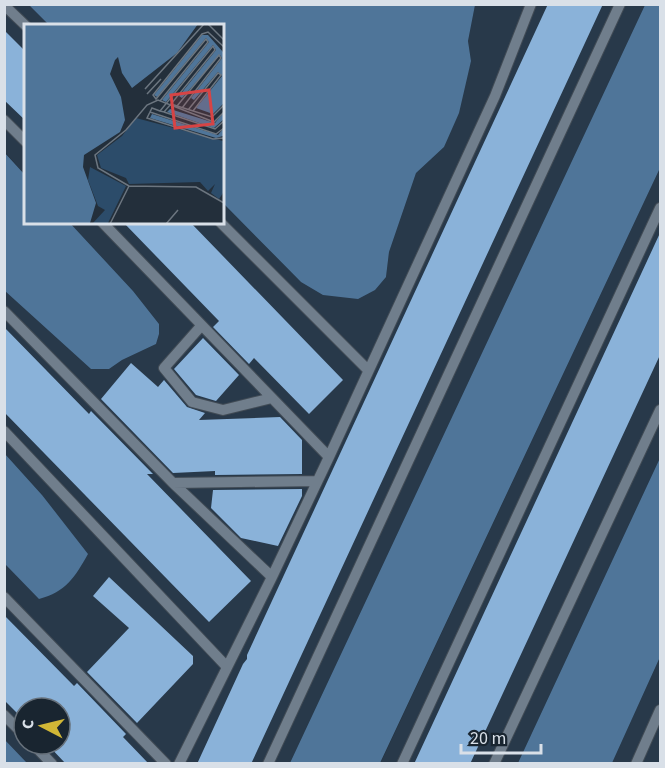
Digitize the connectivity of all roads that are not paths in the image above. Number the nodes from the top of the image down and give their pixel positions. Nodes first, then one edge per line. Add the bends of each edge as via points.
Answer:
1 (531, 4) edge
2 (620, 4) edge
3 (4, 5) edge
4 (24, 24) edge
5 (4, 120) edge
6 (24, 140) edge
7 (660, 208) edge
8 (104, 224) edge
9 (222, 224) edge
10 (4, 311) edge
11 (201, 326) junction
12 (368, 370) junction
13 (272, 398) junction
14 (660, 411) edge
15 (4, 431) edge
16 (329, 457) junction
17 (317, 481) junction
18 (173, 483) junction
19 (272, 577) junction
20 (4, 597) edge
21 (227, 667) junction
22 (660, 710) edge
23 (166, 764) edge
24 (179, 764) edge
25 (268, 764) edge
26 (402, 764) edge
27 (494, 764) edge
28 (636, 764) edge

1 - 12 lane via 495,96
2 - 25 lane
3 - 4 lane
5 - 6 lane
7 - 26 lane
8 - 11 lane
9 - 12 lane
10 - 18 lane
11 - 13 lane
11 - 13 lane via 164,368 192,402 223,410
12 - 16 lane
13 - 16 lane
14 - 27 lane
15 - 21 lane
16 - 17 lane
17 - 18 lane
17 - 19 lane
18 - 19 lane
19 - 21 lane
20 - 23 lane
21 - 24 lane
22 - 28 lane

